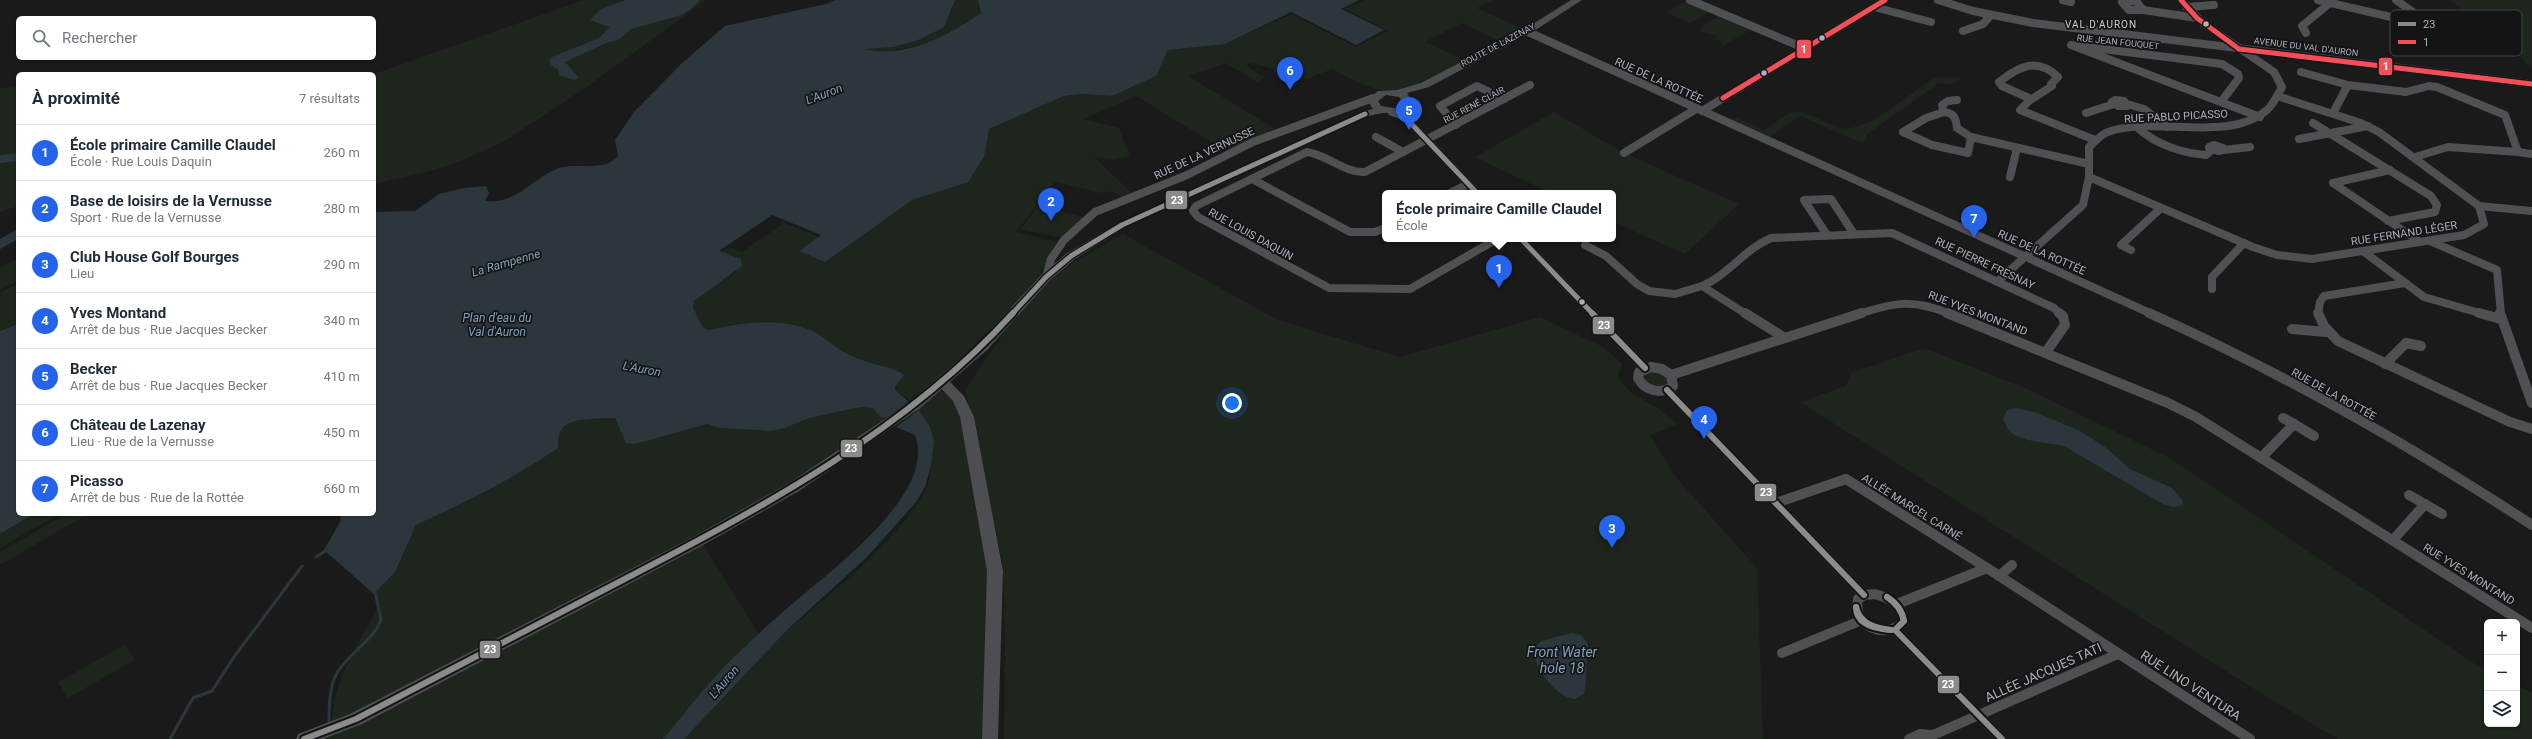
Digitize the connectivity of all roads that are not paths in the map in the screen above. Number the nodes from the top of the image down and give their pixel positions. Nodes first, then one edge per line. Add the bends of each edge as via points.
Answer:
1 (1577, 0) edge
2 (1690, 0) edge
3 (1885, 0) edge
4 (1938, 0) edge
5 (2063, 0) edge
6 (2181, 0) edge
7 (2321, 0) edge
8 (2396, 0) edge
9 (2071, 2) dead end
10 (2330, 3) junction
11 (2214, 5) dead end
12 (1874, 7) junction
13 (2186, 7) junction
14 (2143, 10) dead end
15 (2410, 10) edge
16 (1991, 15) junction
17 (2390, 17) edge
18 (2197, 18) junction
19 (1931, 22) dead end
20 (1526, 31) junction
21 (1962, 31) dead end
22 (2306, 33) dead end
23 (1804, 48) junction
24 (2239, 49) junction
25 (2301, 72) dead end
26 (2532, 84) edge
27 (1530, 85) dead end
28 (2348, 85) junction
29 (1418, 88) junction
30 (1397, 93) junction
31 (2122, 93) dead end
32 (2278, 96) junction
33 (1504, 99) junction
34 (2031, 99) junction
35 (1957, 100) dead end
36 (1372, 101) junction
37 (2115, 102) junction
38 (2221, 102) junction
39 (1405, 108) junction
40 (1699, 110) junction
41 (1387, 111) junction
42 (1943, 111) junction
43 (2086, 113) dead end
44 (2333, 113) junction
45 (1365, 114) junction
46 (2260, 117) junction
47 (2313, 122) dead end
48 (1456, 125) junction
49 (2368, 126) junction
50 (2136, 127) junction
51 (2167, 127) junction
52 (2330, 133) junction
53 (1376, 137) dead end
54 (1971, 137) junction
55 (2299, 139) dead end
56 (1427, 140) junction
57 (2095, 140) junction
58 (2250, 147) dead end
59 (2017, 148) junction
60 (1403, 152) junction
61 (2518, 152) junction
62 (1624, 153) dead end
63 (2532, 154) edge
64 (2415, 157) junction
65 (2089, 164) junction
66 (2390, 170) junction
67 (2010, 177) dead end
68 (2089, 177) junction
69 (1252, 179) junction
70 (1468, 184) junction
71 (1456, 190) edge
72 (1474, 190) edge
73 (2479, 206) junction
74 (2161, 208) junction
75 (2532, 211) edge
76 (2388, 221) junction
77 (1382, 229) edge
78 (1854, 234) junction
79 (1827, 235) junction
80 (2430, 241) junction
81 (1492, 242) edge
82 (1524, 242) edge
83 (2420, 242) junction
84 (2244, 243) junction
85 (1584, 245) dead end
86 (1059, 248) junction
87 (2131, 250) dead end
88 (2363, 251) junction
89 (1071, 256) junction
90 (2025, 256) junction
91 (1046, 276) junction
92 (1998, 281) junction
93 (2405, 283) junction
94 (1702, 286) junction
95 (2212, 289) dead end
96 (2501, 319) junction
97 (2292, 329) dead end
98 (2326, 332) junction
99 (1785, 338) junction
100 (2421, 346) dead end
101 (2046, 352) junction
102 (2385, 364) junction
103 (1645, 368) junction
104 (1671, 375) junction
105 (943, 382) junction
106 (1667, 390) junction
107 (2532, 403) edge
108 (2283, 418) dead end
109 (2294, 424) junction
110 (2532, 429) edge
111 (2314, 436) dead end
112 (2261, 458) junction
113 (2410, 495) dead end
114 (1776, 503) junction
115 (2425, 504) junction
116 (2442, 514) dead end
117 (2532, 525) edge
118 (2392, 540) junction
119 (2012, 565) dead end
120 (1987, 568) junction
121 (1999, 576) junction
122 (1864, 595) junction
123 (1897, 604) junction
124 (1862, 620) junction
125 (2532, 628) edge
126 (1896, 630) junction
127 (1782, 653) dead end
128 (2118, 654) junction
129 (1979, 715) junction
130 (304, 739) edge
131 (990, 739) edge
132 (1909, 739) edge
133 (2002, 739) edge
134 (2250, 739) edge

1 - 20 street, ROUTE DE LAZENAY
2 - 23 street
3 - 12 street
4 - 16 street, AVENUE DU VAL D'AURON
5 - 9 street
6 - 13 street
7 - 10 street
8 - 15 street
10 - 17 street
10 - 22 street via 2302,26
11 - 13 street
12 - 19 street
12 - 23 street
13 - 18 street
14 - 18 street
16 - 21 street via 1982,25
16 - 24 street, AVENUE DU VAL D'AURON
18 - 24 street
20 - 29 street, ROUTE DE LAZENAY
20 - 40 street, RUE DE LA ROTTÉE
23 - 40 street
24 - 26 street, AVENUE DU VAL D'AURON
24 - 32 street via 2274,72 2282,87
25 - 28 street
27 - 33 street, RUE RENÉ CLAIR
28 - 44 street
28 - 61 street via 2406,92 2429,86 2437,87 2504,115
29 - 30 street, ROUTE DE LAZENAY
29 - 39 street, ROUTE DE LAZENAY
30 - 36 street, ROUTE DE LAZENAY via 1382,92
30 - 39 street
31 - 37 street
32 - 44 street
32 - 46 street
33 - 48 street, RUE RENÉ CLAIR
33 - 48 street via 1477,86 1440,106
34 - 34 street via 2002,86 1999,82 2026,65 2055,73 2058,77 2052,86
34 - 57 street via 2020,110
35 - 42 street via 1942,105
36 - 41 street
36 - 45 street
36 - 86 street, RUE DE LA VERNUSSE via 1253,142 1186,175 1103,208 1087,217
37 - 43 street
37 - 51 street via 2144,109
38 - 38 street, RUE JEAN FOUQUET via 2081,50 2071,45 2222,64 2234,71 2239,78
38 - 46 street, RUE JEAN FOUQUET
39 - 41 street
39 - 56 street
40 - 62 street
40 - 90 street, RUE DE LA ROTTÉE
41 - 45 street
42 - 54 street via 1955,115 1958,118 1957,128
42 - 54 street via 1936,112 1903,132 1932,146 1968,153
44 - 49 street
45 - 89 street via 1122,225
46 - 51 street, RUE PABLO PICASSO via 2232,124
47 - 52 street
48 - 56 street, RUE RENÉ CLAIR
49 - 52 street
49 - 64 street
50 - 51 street, RUE PABLO PICASSO
50 - 57 street, RUE PABLO PICASSO via 2118,129
50 - 58 street via 2181,151 2206,156 2214,144 2223,148 2223,151
52 - 55 street
52 - 66 street
53 - 60 street
54 - 59 street
56 - 60 street, RUE LOUIS DAQUIN
56 - 70 street
57 - 65 street via 2089,147
59 - 65 street
59 - 67 street
60 - 69 street, RUE LOUIS DAQUIN via 1361,173 1315,152 1307,152
61 - 63 street
61 - 64 street via 2448,147
64 - 73 street
65 - 68 street
66 - 76 street via 2431,196 2437,205 2435,212
66 - 76 street via 2333,183
68 - 74 street, RUE FERNAND LÉGER
68 - 90 street via 2083,205
69 - 77 street via 1350,232 1375,232
69 - 81 street, RUE LOUIS DAQUIN via 1196,206 1193,211 1198,217 1329,288 1410,288
70 - 71 street
70 - 72 street
73 - 75 street
73 - 80 street, RUE FERNAND LÉGER via 2484,224 2475,231 2464,236
74 - 84 street, RUE FERNAND LÉGER
74 - 87 street via 2121,245
76 - 83 street
78 - 79 street, RUE PIERRE FRESNAY
78 - 79 street via 1831,199 1804,200
78 - 92 street, RUE PIERRE FRESNAY via 1892,233
79 - 94 street, RUE PIERRE FRESNAY via 1770,238 1759,242 1715,282
80 - 83 street, RUE FERNAND LÉGER
80 - 96 street via 2497,270
82 - 103 street
83 - 88 street, RUE FERNAND LÉGER
84 - 88 street, RUE FERNAND LÉGER via 2277,255 2294,258
84 - 95 street via 2212,276
85 - 94 street, RUE PIERRE FRESNAY via 1606,256 1637,284 1650,291 1675,294
86 - 89 street via 1063,254
86 - 91 street, RUE DE LA VERNUSSE
88 - 93 street
89 - 91 street
90 - 92 street
90 - 117 street, RUE DE LA ROTTÉE via 2242,356 2446,469
91 - 105 street via 984,346
92 - 101 street, RUE PIERRE FRESNAY via 2054,308 2063,316 2065,325
93 - 96 street via 2424,297 2438,303
93 - 98 street via 2324,296 2319,300 2317,307
94 - 99 street
96 - 107 street
97 - 98 street
98 - 102 street via 2338,342
99 - 101 street, RUE YVES MONTAND via 1900,302 1917,303
99 - 104 street, RUE YVES MONTAND
100 - 102 street via 2406,344
101 - 112 street, RUE YVES MONTAND via 2168,403
102 - 110 street via 2510,422
103 - 104 street via 1657,367
103 - 106 street via 1638,375 1641,384 1656,391
104 - 106 street via 1674,382
105 - 130 street via 889,424 794,487 700,540 356,719
105 - 131 street via 959,399 967,417 995,571
106 - 114 street
108 - 109 street
109 - 111 street
109 - 112 street
112 - 118 street, RUE YVES MONTAND
113 - 115 street
114 - 120 street, ALLÉE MARCEL CARNÉ via 1846,479
114 - 122 street
115 - 116 street
115 - 118 street
118 - 125 street, RUE YVES MONTAND
119 - 121 street
120 - 121 street, RUE LINO VENTURA
120 - 123 street
121 - 128 street, RUE LINO VENTURA
122 - 123 street via 1881,595
122 - 124 street via 1855,604
123 - 126 street via 1904,615 1904,621
124 - 126 street via 1875,629
124 - 127 street
126 - 129 street
128 - 129 street, ALLÉE JACQUES TATI
128 - 134 street, RUE LINO VENTURA
129 - 132 street, ALLÉE JACQUES TATI via 1934,735 1920,734
129 - 133 street

